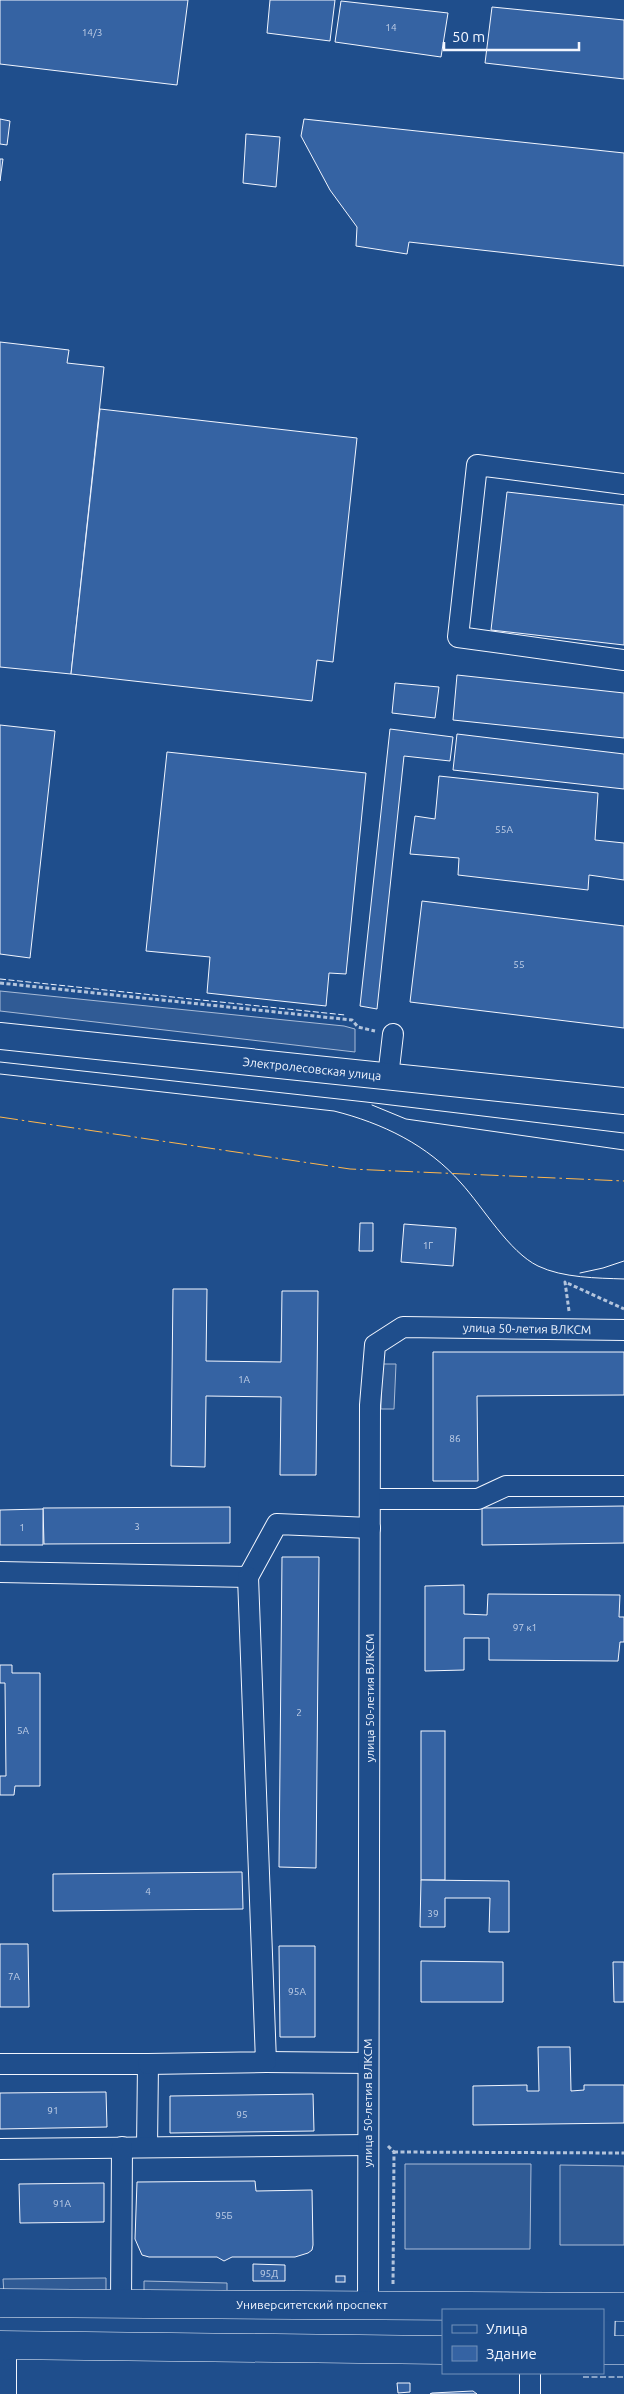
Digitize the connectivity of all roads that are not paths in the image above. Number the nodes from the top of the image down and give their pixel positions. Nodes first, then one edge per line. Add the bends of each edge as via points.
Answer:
1 (624, 484) edge
2 (624, 660) edge
3 (392, 1035) road end
4 (0, 1036) edge
5 (388, 1077) junction
6 (624, 1101) edge
7 (624, 1330) edge
8 (624, 1486) edge
9 (370, 1499) junction
10 (370, 1528) junction
11 (0, 1572) edge
12 (248, 1577) junction
13 (266, 2062) junction
14 (368, 2063) junction
15 (0, 2064) edge
16 (148, 2064) junction
17 (368, 2135) junction
18 (147, 2147) junction
19 (122, 2148) junction
20 (0, 2149) edge
21 (0, 2303) edge
22 (121, 2304) junction
23 (368, 2305) junction
24 (615, 2307) edge
25 (3, 2345) edge
26 (442, 2350) edge
27 (610, 2350) edge
28 (530, 2374) edge
29 (6, 2394) edge
30 (530, 2394) edge

1 - 2 street via 476,465 458,637
3 - 5 street
4 - 5 main road, Электролесовская улица
5 - 6 main road, Электролесовская улица
7 - 9 street, улица 50-летия ВЛКСМ via 403,1327 375,1345 370,1405
8 - 9 street via 506,1486 478,1498
9 - 10 street, улица 50-летия ВЛКСМ
10 - 12 street via 277,1524
10 - 14 street, улица 50-летия ВЛКСМ
11 - 12 street
12 - 13 street
13 - 14 street
13 - 16 street
14 - 17 street, улица 50-летия ВЛКСМ
15 - 16 street
16 - 18 street
17 - 18 street
17 - 23 street, улица 50-летия ВЛКСМ
18 - 19 street
19 - 20 street
19 - 22 street
21 - 22 highway, Университетский проспект
22 - 23 highway, Университетский проспект
23 - 24 highway, Университетский проспект
24 - 27 street
25 - 26 highway
25 - 29 street
28 - 30 street

